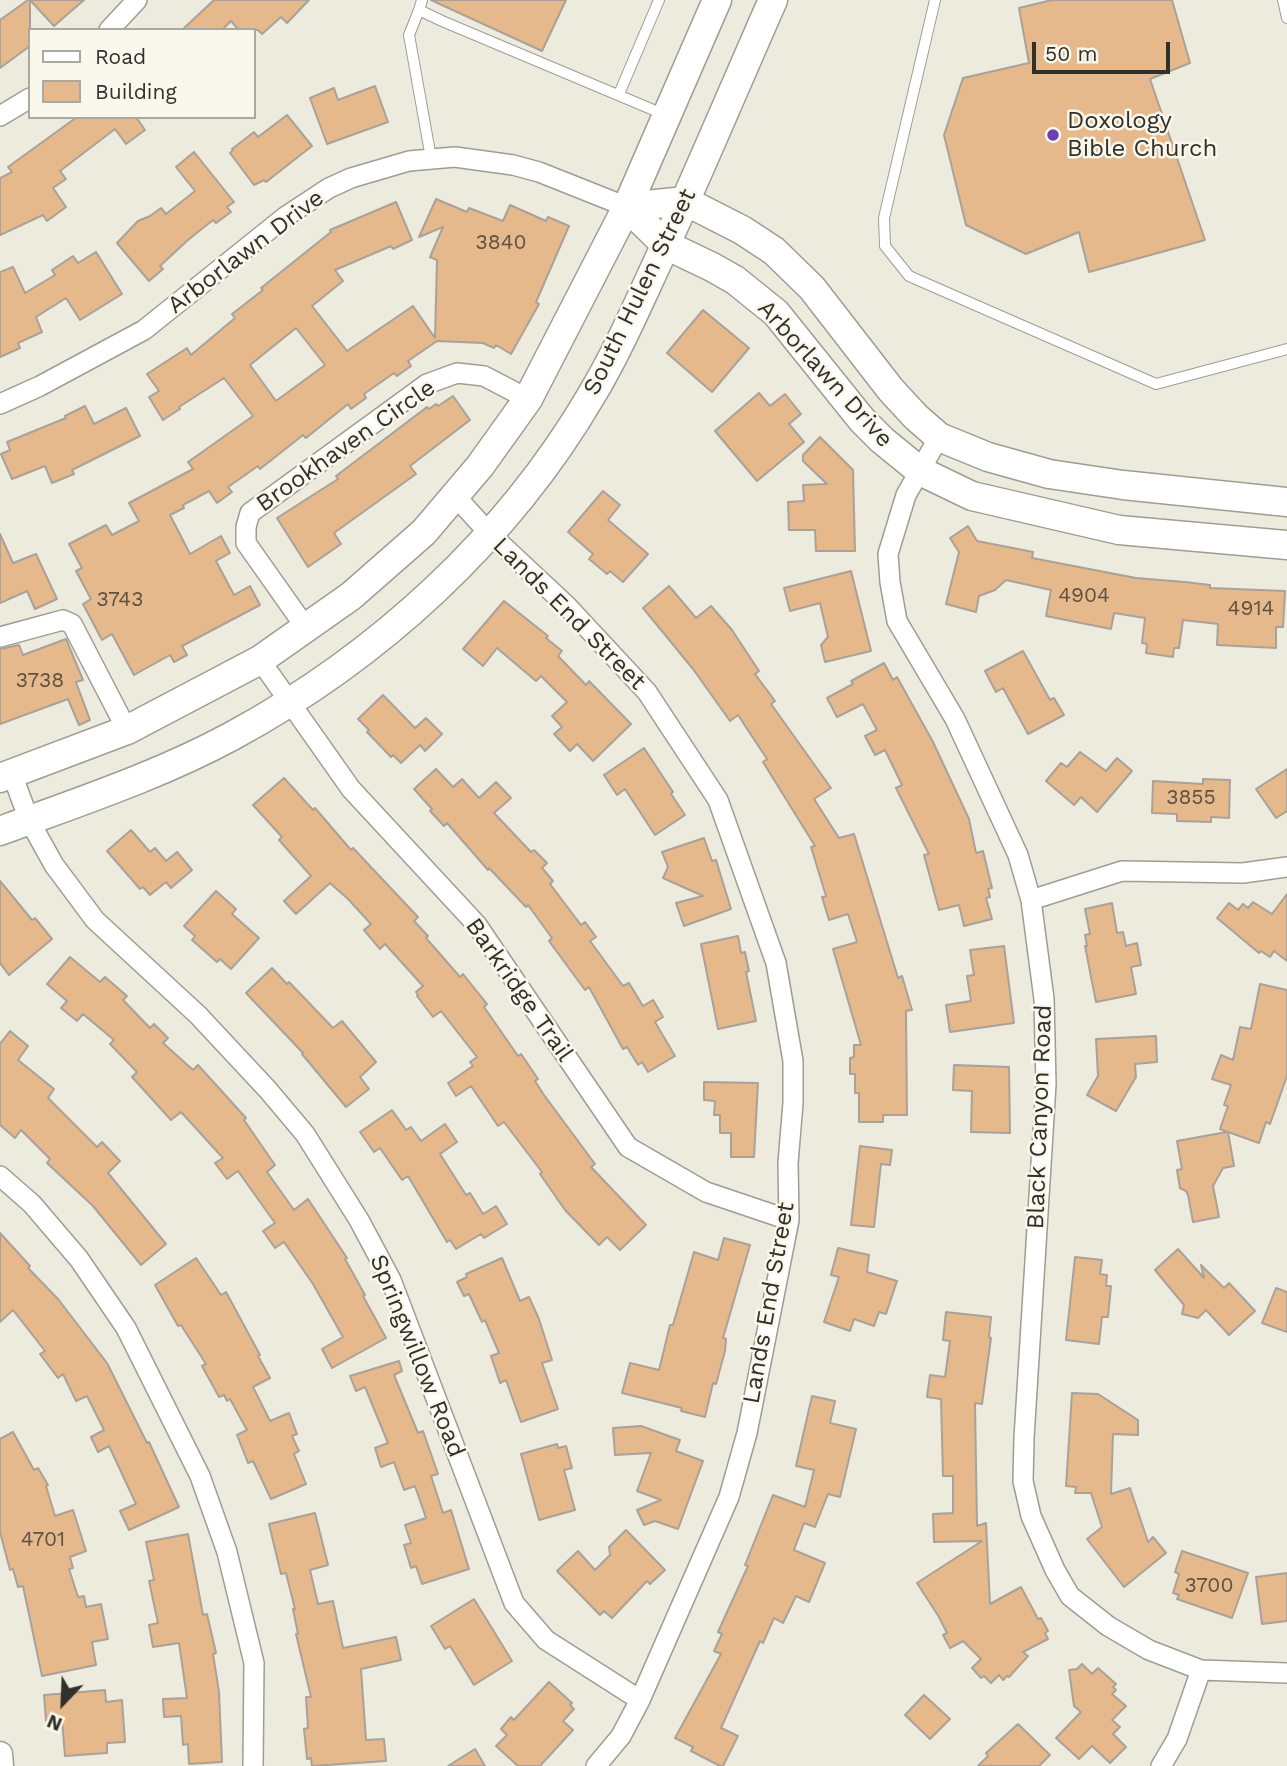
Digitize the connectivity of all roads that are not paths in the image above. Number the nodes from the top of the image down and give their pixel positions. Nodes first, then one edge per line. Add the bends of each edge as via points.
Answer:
1 (137, 0) edge
2 (659, 0) edge
3 (717, 0) edge
4 (772, 0) edge
5 (935, 0) edge
6 (1283, 0) edge
7 (420, 5) edge
8 (1287, 18) edge
9 (111, 28) edge
10 (619, 94) junction
11 (28, 99) edge
12 (667, 116) junction
13 (0, 117) edge
14 (431, 158) junction
15 (685, 201) junction
16 (626, 208) junction
17 (666, 245) junction
18 (1287, 349) edge
19 (528, 399) junction
20 (0, 404) edge
21 (939, 437) junction
22 (920, 471) junction
23 (456, 496) junction
24 (1287, 502) edge
25 (489, 533) junction
26 (1287, 545) edge
27 (306, 628) junction
28 (0, 637) edge
29 (260, 660) junction
30 (289, 702) junction
31 (127, 730) junction
32 (6, 776) edge
33 (29, 820) junction
34 (0, 831) edge
35 (1287, 867) edge
36 (1031, 900) junction
37 (0, 1176) edge
38 (789, 1220) junction
39 (1200, 1670) junction
40 (1287, 1673) edge
41 (640, 1700) junction
42 (0, 1754) edge
43 (1, 1766) edge
44 (253, 1766) edge
45 (596, 1766) edge
46 (1161, 1766) edge

1 - 9 street
2 - 10 lane
3 - 12 main road, South Hulen Street
4 - 15 main road, South Hulen Street
5 - 18 lane via 884,218 885,246 909,276 1156,384
6 - 8 lane
7 - 10 lane
7 - 14 lane via 409,35
10 - 12 lane
11 - 13 street
12 - 16 main road, South Hulen Street
14 - 16 street, Arborlawn Drive via 513,165 559,178
14 - 20 street, Arborlawn Drive via 387,167 330,188 285,217 144,330
15 - 16 main road
15 - 17 main road, South Hulen Street
15 - 21 main road, Arborlawn Drive via 774,251 812,288 891,390
16 - 17 main road, Arborlawn Drive
16 - 19 main road, South Hulen Street
17 - 22 main road, Arborlawn Drive via 724,273 776,313 862,420
17 - 25 main road, South Hulen Street via 590,398 546,464
19 - 23 main road, South Hulen Street
19 - 27 street, Brookhaven Circle via 484,376 457,373 427,384 250,513 246,543
21 - 22 street, Black Canyon Road
21 - 24 main road, Arborlawn Drive via 1049,474
22 - 26 main road, Arborlawn Drive via 972,496 1119,530
22 - 36 street, Black Canyon Road via 906,495 888,554 897,621 955,719 1018,855
23 - 25 street, Lands End Street
23 - 27 main road, South Hulen Street via 351,596
25 - 30 main road, South Hulen Street via 397,625
25 - 38 street, Lands End Street via 567,606 647,692 718,800 776,963 793,1061
27 - 29 main road, South Hulen Street
28 - 31 street via 63,620 72,624
29 - 30 street, Barkridge Trail
29 - 31 main road, South Hulen Street
30 - 33 main road, South Hulen Street via 165,768
30 - 38 street, Barkridge Trail via 351,789 477,925 628,1147 706,1192
31 - 32 main road, South Hulen Street
32 - 33 street, Springwillow Road
33 - 34 main road, South Hulen Street
33 - 41 street, Springwillow Road via 54,865 95,919 198,1015 297,1126 359,1220 391,1280 514,1604 546,1640
35 - 36 street via 1243,873 1122,871
36 - 39 street, Black Canyon Road via 1044,999 1046,1084 1024,1438 1023,1481 1028,1504 1070,1596 1149,1650
37 - 44 street via 32,1204 79,1259 126,1328 200,1476 227,1552 254,1663
38 - 41 street, Lands End Street via 747,1433 729,1497
39 - 40 street, Black Canyon Road
39 - 46 street via 1177,1739
41 - 45 street, Lands End Street via 621,1736
42 - 43 street

